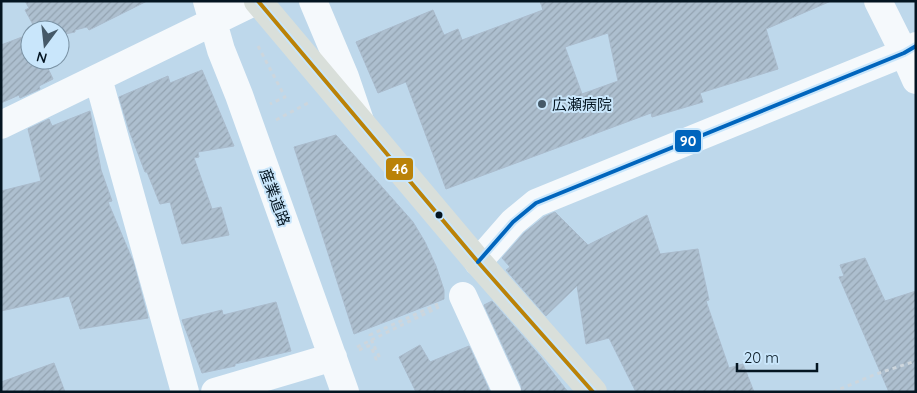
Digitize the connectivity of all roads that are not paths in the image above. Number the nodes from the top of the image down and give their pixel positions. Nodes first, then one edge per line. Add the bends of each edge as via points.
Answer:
1 (257, 1) edge
2 (313, 1) edge
3 (878, 1) edge
4 (210, 11) edge
5 (910, 50) edge
6 (98, 78) junction
7 (916, 80) edge
8 (360, 123) junction
9 (1, 125) edge
10 (478, 262) junction
11 (454, 298) road end
12 (346, 354) junction
13 (185, 392) edge
14 (214, 392) edge
15 (345, 392) edge
16 (507, 392) edge
17 (593, 392) edge

1 - 4 street
1 - 8 main road
2 - 8 street via 345,77
3 - 5 street
4 - 6 street
4 - 12 street, 産業道路 via 221,50
5 - 7 street
5 - 10 street via 536,203 513,222
6 - 9 street
6 - 13 street
8 - 10 main road
10 - 17 main road
11 - 16 street
12 - 14 street
12 - 15 street, 産業道路

